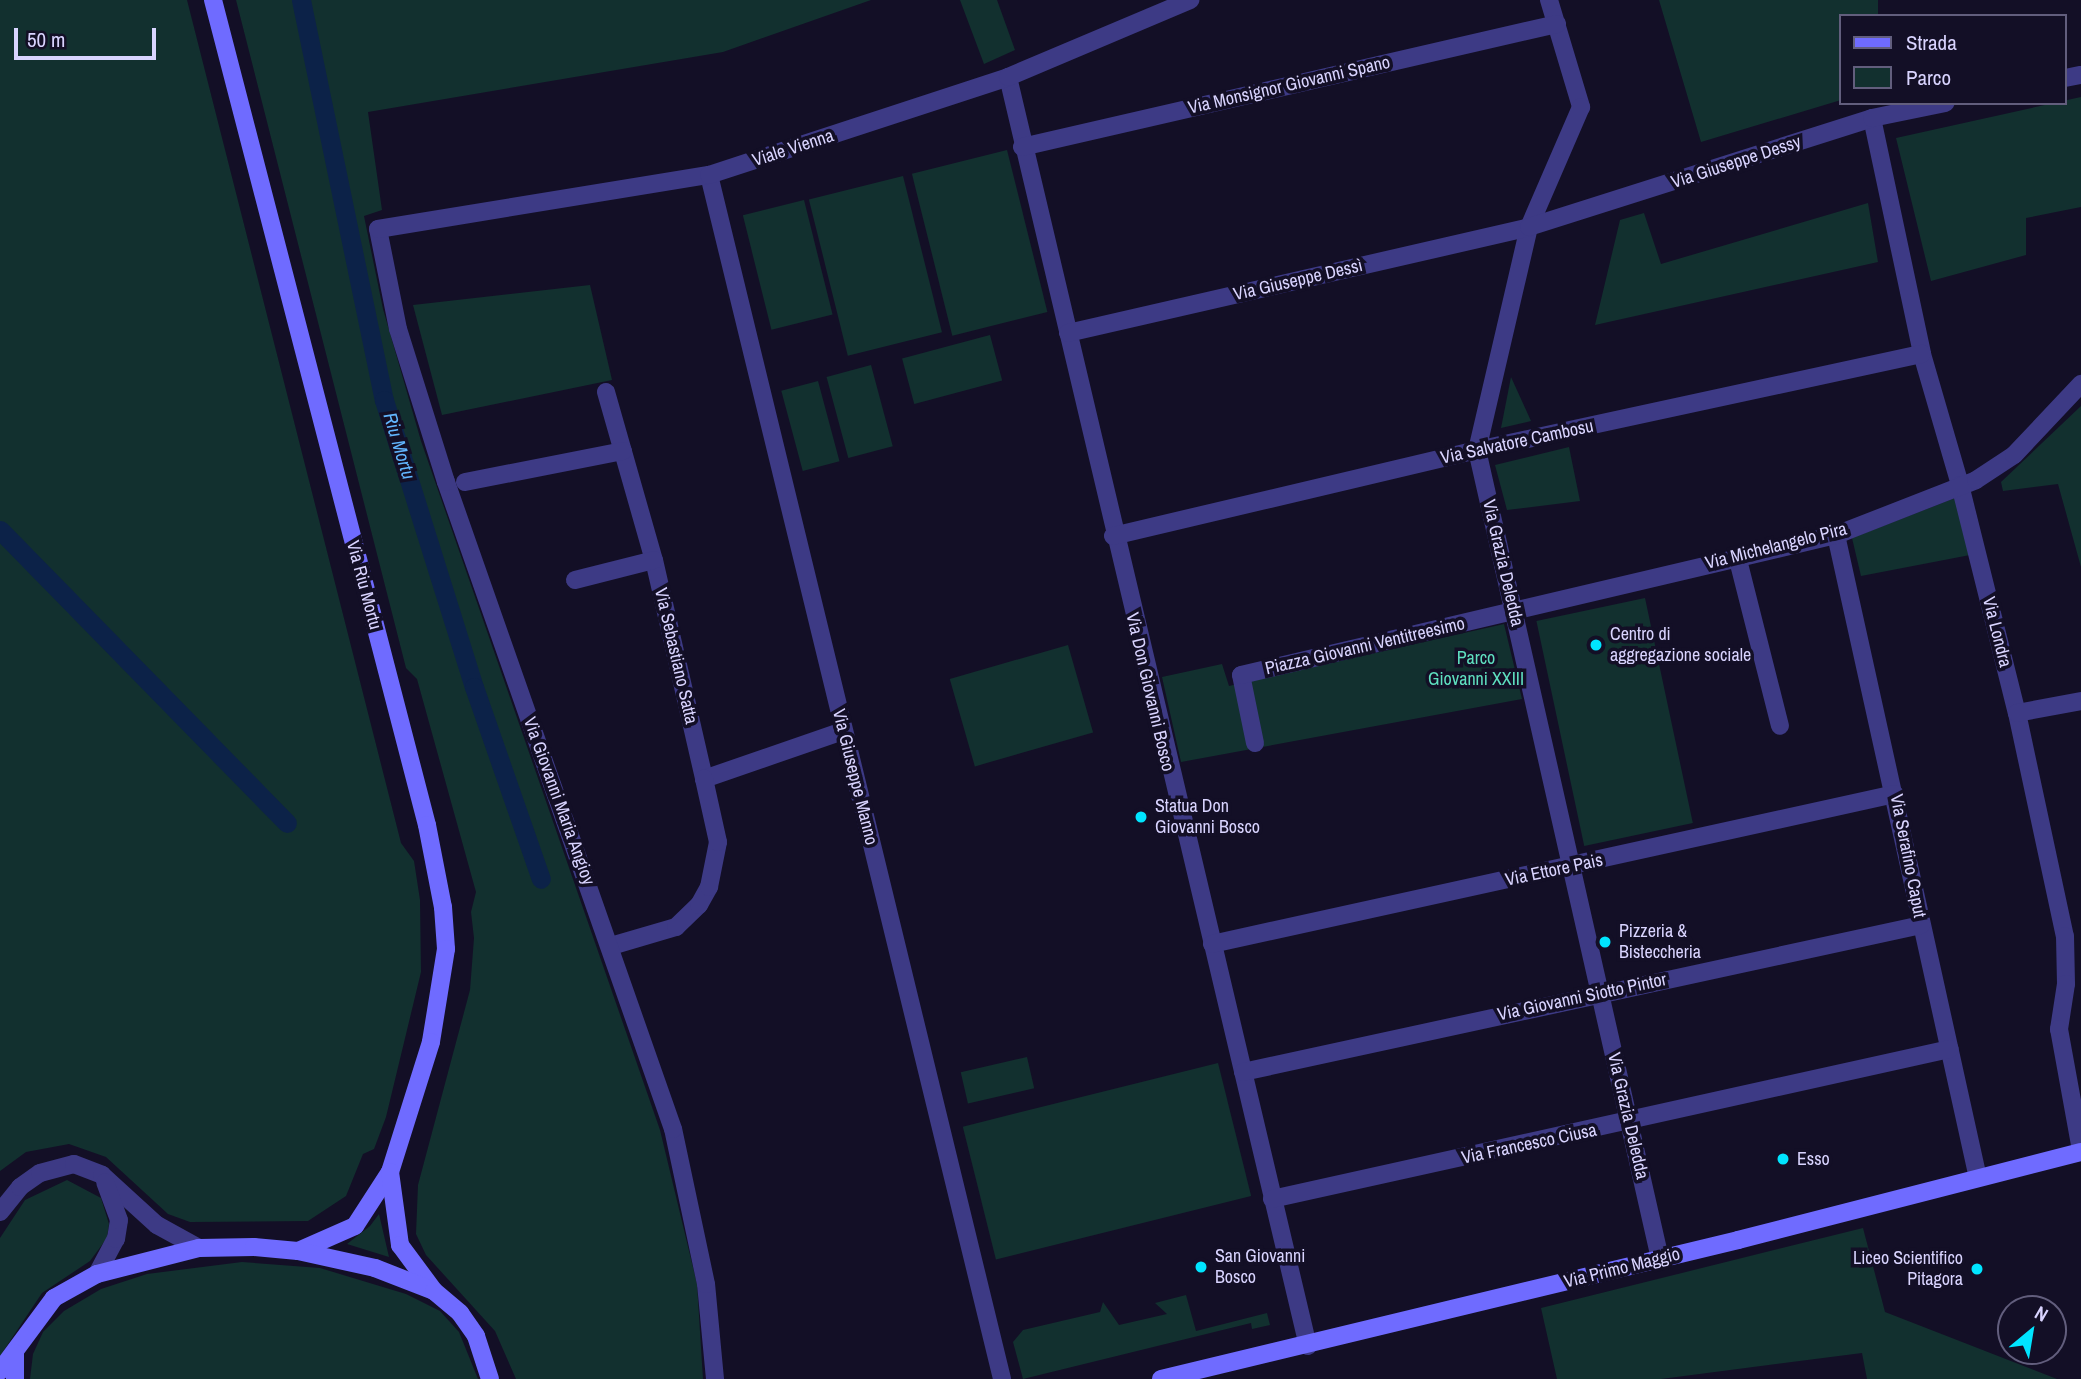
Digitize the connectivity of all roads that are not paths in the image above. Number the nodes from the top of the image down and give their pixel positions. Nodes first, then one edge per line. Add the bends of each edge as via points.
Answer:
1 (213, 0) edge
2 (1190, 0) edge
3 (1549, 0) edge
4 (1557, 24) junction
5 (1008, 77) junction
6 (1935, 105) edge
7 (1872, 118) junction
8 (1022, 146) junction
9 (709, 175) junction
10 (1528, 227) junction
11 (378, 229) joint
12 (1068, 333) junction
13 (1922, 354) junction
14 (2081, 384) edge
15 (606, 392) dead end
16 (1477, 450) junction
17 (623, 452) junction
18 (465, 482) dead end
19 (1960, 485) junction
20 (1836, 535) junction
21 (1113, 536) junction
22 (1737, 556) junction
23 (654, 560) junction
24 (575, 580) dead end
25 (1515, 611) junction
26 (2081, 701) edge
27 (2017, 713) junction
28 (1780, 726) dead end
29 (843, 731) junction
30 (1255, 743) dead end
31 (705, 779) junction
32 (1895, 794) junction
33 (1571, 865) junction
34 (1921, 925) junction
35 (1212, 944) junction
36 (611, 946) junction
37 (1601, 995) junction
38 (1950, 1049) junction
39 (1243, 1072) junction
40 (1630, 1123) junction
41 (2081, 1151) edge
42 (390, 1172) junction
43 (102, 1175) junction
44 (1978, 1178) junction
45 (1272, 1199) junction
46 (0, 1212) edge
47 (200, 1248) junction
48 (298, 1251) junction
49 (1660, 1259) junction
50 (97, 1274) junction
51 (434, 1291) junction
52 (1308, 1346) junction
53 (15, 1353) junction
54 (0, 1371) edge
55 (1188, 1375) edge
56 (15, 1379) edge
57 (491, 1379) edge
58 (715, 1379) edge
59 (1002, 1379) edge
60 (1161, 1379) edge

1 - 42 main road, Via Riu Mortu via 424,812 443,907 446,949 431,1042
2 - 5 street, Viale Vienna
3 - 4 street, Via Grazia Deledda
4 - 8 street, Via Monsignor Giovanni Spano
4 - 10 street, Via Grazia Deledda via 1581,107
5 - 8 street, Via Don Giovanni Bosco
5 - 9 street, Viale Vienna
6 - 7 street, Via Giuseppe Dessy
7 - 10 street, Via Giuseppe Dessy
7 - 13 street, Via Londra
8 - 12 street, Via Don Giovanni Bosco
9 - 11 street, Viale Vienna
9 - 29 street, Via Giuseppe Manno
10 - 12 street, Via Giuseppe Dessì
10 - 16 street, Via Grazia Deledda
11 - 36 street, Via Giovanni Maria Angioy via 398,329 446,482
12 - 21 street, Via Don Giovanni Bosco
13 - 16 street, Via Salvatore Cambosu
13 - 19 street, Via Londra
14 - 19 street, Via Michelangelo Pira via 2014,455
15 - 17 street, Via Sebastiano Satta
16 - 21 street, Via Salvatore Cambosu
16 - 25 street, Via Grazia Deledda
17 - 18 street
17 - 23 street, Via Sebastiano Satta
19 - 20 street, Via Michelangelo Pira
19 - 27 street, Via Londra
20 - 22 street, Via Michelangelo Pira
20 - 32 street, Via Serafino Caput
21 - 35 street, Via Don Giovanni Bosco
22 - 25 street, Via Michelangelo Pira
22 - 28 street
23 - 24 street
23 - 31 street, Via Sebastiano Satta
25 - 30 street, Piazza Giovanni Ventitreesimo via 1241,675
25 - 33 street, Via Grazia Deledda
26 - 27 street
27 - 41 street, Via Londra via 2065,936 2067,984 2059,1029
29 - 31 street
29 - 59 street, Via Giuseppe Manno
31 - 36 street, Via Sebastiano Satta via 718,842 709,887 699,905 676,927
32 - 33 street, Via Ettore Pais
32 - 34 street, Via Serafino Caput
33 - 35 street, Via Ettore Pais
33 - 37 street, Via Grazia Deledda
34 - 37 street, Via Giovanni Siotto Pintor
34 - 38 street, Via Serafino Caput
35 - 39 street, Via Don Giovanni Bosco
36 - 58 street, Via Giovanni Maria Angioy via 673,1129 706,1284
37 - 39 street, Via Giovanni Siotto Pintor
37 - 40 street, Via Grazia Deledda
38 - 40 street, Via Francesco Ciusa
38 - 44 street, Via Serafino Caput
39 - 45 street, Via Don Giovanni Bosco
40 - 45 street, Via Francesco Ciusa
40 - 49 street, Via Grazia Deledda
41 - 44 main road, Via Primo Maggio
42 - 48 main road, Via Riu Mortu via 355,1226
42 - 51 main road, Via Riu Mortu via 400,1245
43 - 46 street via 74,1164 55,1167 20,1187
43 - 47 street via 157,1225
43 - 50 street via 118,1220 116,1239
44 - 49 main road, Via Primo Maggio
45 - 52 street, Via Don Giovanni Bosco
47 - 48 main road
47 - 50 main road
48 - 51 main road via 375,1268
49 - 52 main road, Via Primo Maggio
50 - 53 main road via 54,1298
51 - 57 main road via 460,1313 476,1336
52 - 55 main road, Via Primo Maggio
53 - 54 main road
53 - 56 main road
55 - 60 main road, Via Primo Maggio

